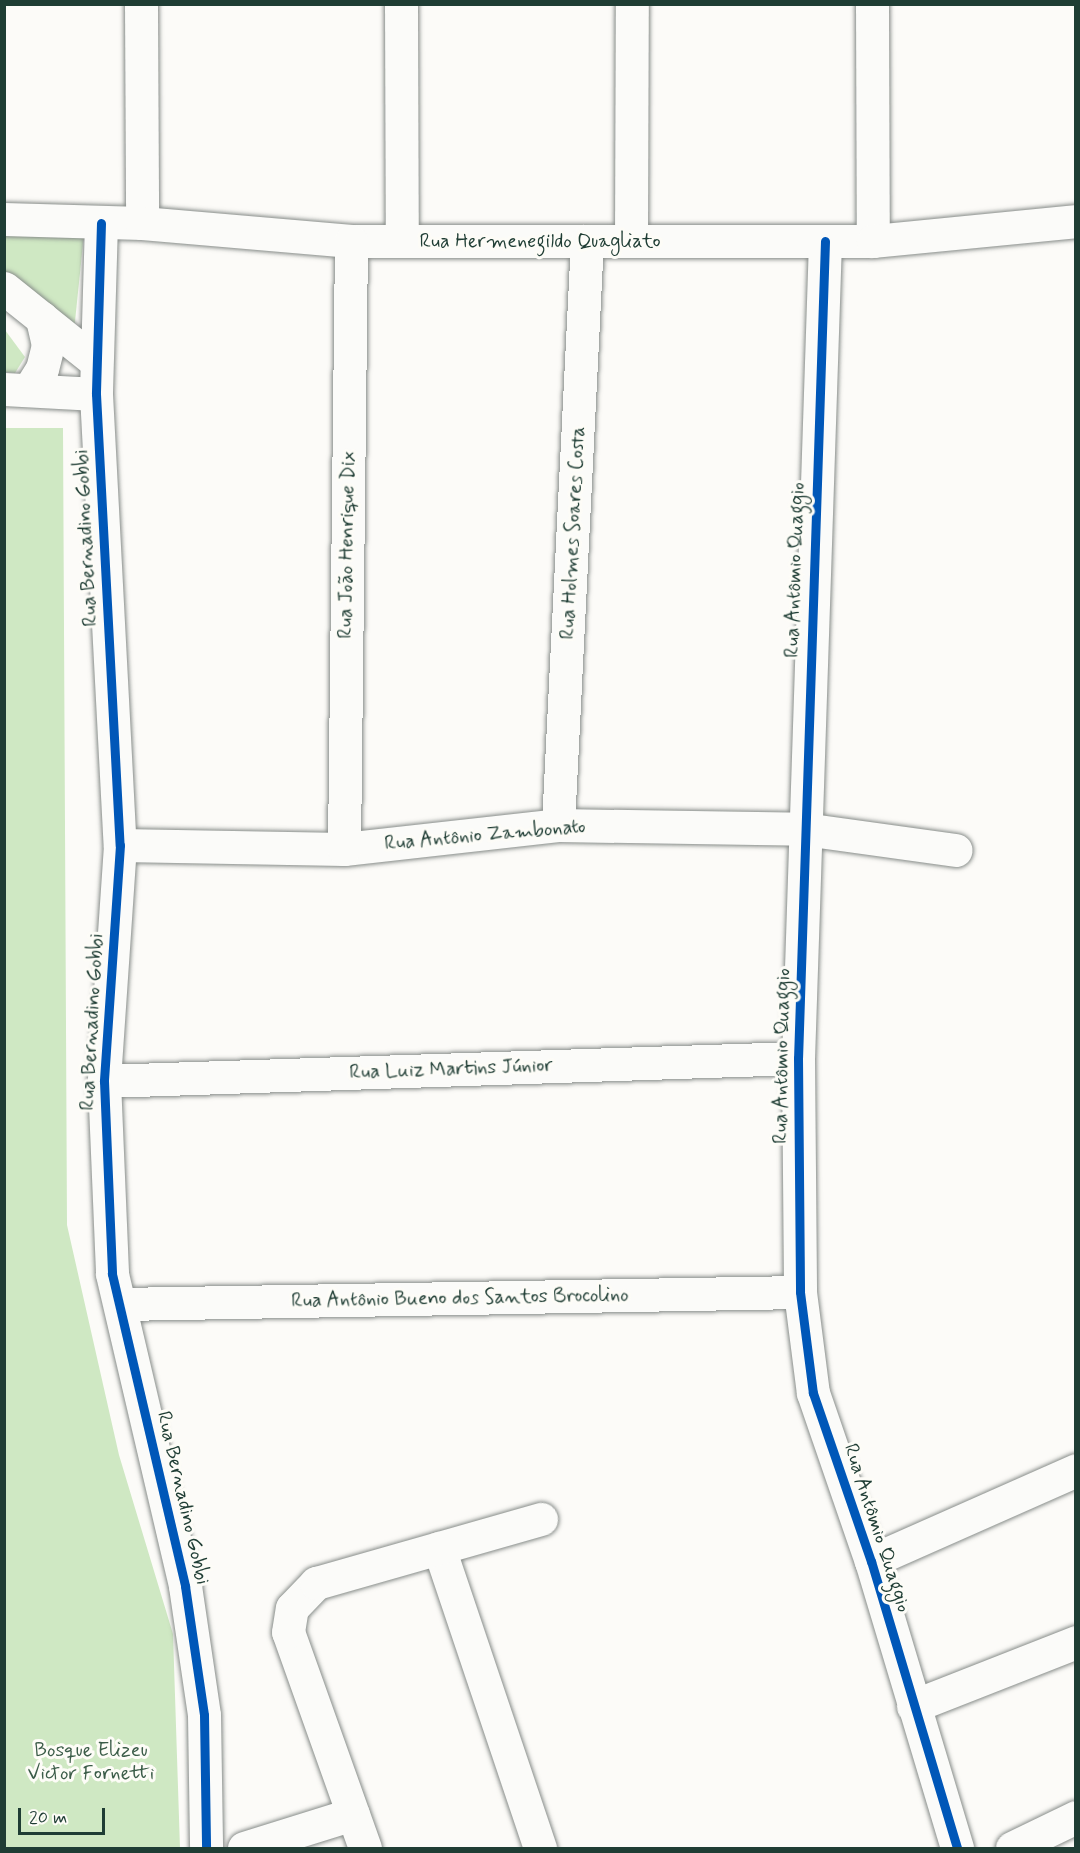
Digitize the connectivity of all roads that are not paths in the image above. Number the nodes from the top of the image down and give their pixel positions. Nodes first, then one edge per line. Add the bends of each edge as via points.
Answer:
1 (141, 4) edge
2 (401, 4) edge
3 (632, 4) edge
4 (872, 4) edge
5 (4, 219) edge
6 (1076, 221) edge
7 (101, 223) junction
8 (142, 223) junction
9 (351, 241) junction
10 (402, 241) junction
11 (587, 241) junction
12 (631, 241) junction
13 (825, 241) junction
14 (873, 241) junction
15 (4, 288) edge
16 (42, 318) junction
17 (95, 361) junction
18 (17, 388) edge
19 (96, 394) junction
20 (558, 825) junction
21 (804, 829) junction
22 (120, 845) junction
23 (344, 849) junction
24 (956, 850) dead end
25 (798, 1058) junction
26 (104, 1081) junction
27 (800, 1292) junction
28 (120, 1304) junction
29 (1075, 1472) edge
30 (541, 1519) dead end
31 (439, 1548) junction
32 (871, 1561) junction
33 (1076, 1642) edge
34 (913, 1706) junction
35 (353, 1814) junction
36 (1076, 1817) edge
37 (206, 1848) edge
38 (244, 1848) edge
39 (365, 1848) edge
40 (540, 1848) edge
41 (957, 1848) edge
42 (1012, 1848) edge

1 - 8 street
2 - 10 street
3 - 12 street
4 - 14 street
5 - 7 street, Rua Hermenegildo Quagliato
6 - 14 street, Rua Hermenegildo Quagliato
7 - 8 street, Rua Hermenegildo Quagliato
7 - 17 street, Rua Bernadino Gobbi
8 - 9 street, Rua Hermenegildo Quagliato
9 - 10 street, Rua Hermenegildo Quagliato
9 - 23 street, Rua João Henrique Dix
10 - 11 street, Rua Hermenegildo Quagliato
11 - 12 street, Rua Hermenegildo Quagliato
11 - 20 street, Rua Holmes Soares Costa
12 - 13 street, Rua Hermenegildo Quagliato
13 - 14 street, Rua Hermenegildo Quagliato
13 - 21 street, Rua Antômio Quaggio
15 - 16 street
16 - 17 street
16 - 18 street via 48,345 42,369
17 - 19 street, Rua Bernadino Gobbi
18 - 19 street
19 - 22 street, Rua Bernadino Gobbi
20 - 21 street, Rua Antônio Zambonato
20 - 23 street, Rua Antônio Zambonato
21 - 24 street, Rua Antônio Zambonato
21 - 25 street, Rua Antômio Quaggio
22 - 23 street, Rua Antônio Zambonato
22 - 26 street, Rua Bernadino Gobbi
25 - 26 street, Rua Luiz Martins Júnior
25 - 27 street, Rua Antômio Quaggio
26 - 28 street, Rua Bernadino Gobbi via 112,1274
27 - 28 street, Rua Antônio Bueno dos Santos Brocolino
27 - 32 street, Rua Antômio Quaggio via 813,1393
28 - 37 street, Rua Bernadino Gobbi via 185,1586 204,1715
29 - 32 street
30 - 31 street
31 - 35 street via 316,1583 292,1608 288,1632
31 - 40 street
32 - 34 street, Rua Antômio Quaggio
33 - 34 street
34 - 41 street, Rua Antômio Quaggio
35 - 38 street
35 - 39 street
36 - 42 street

